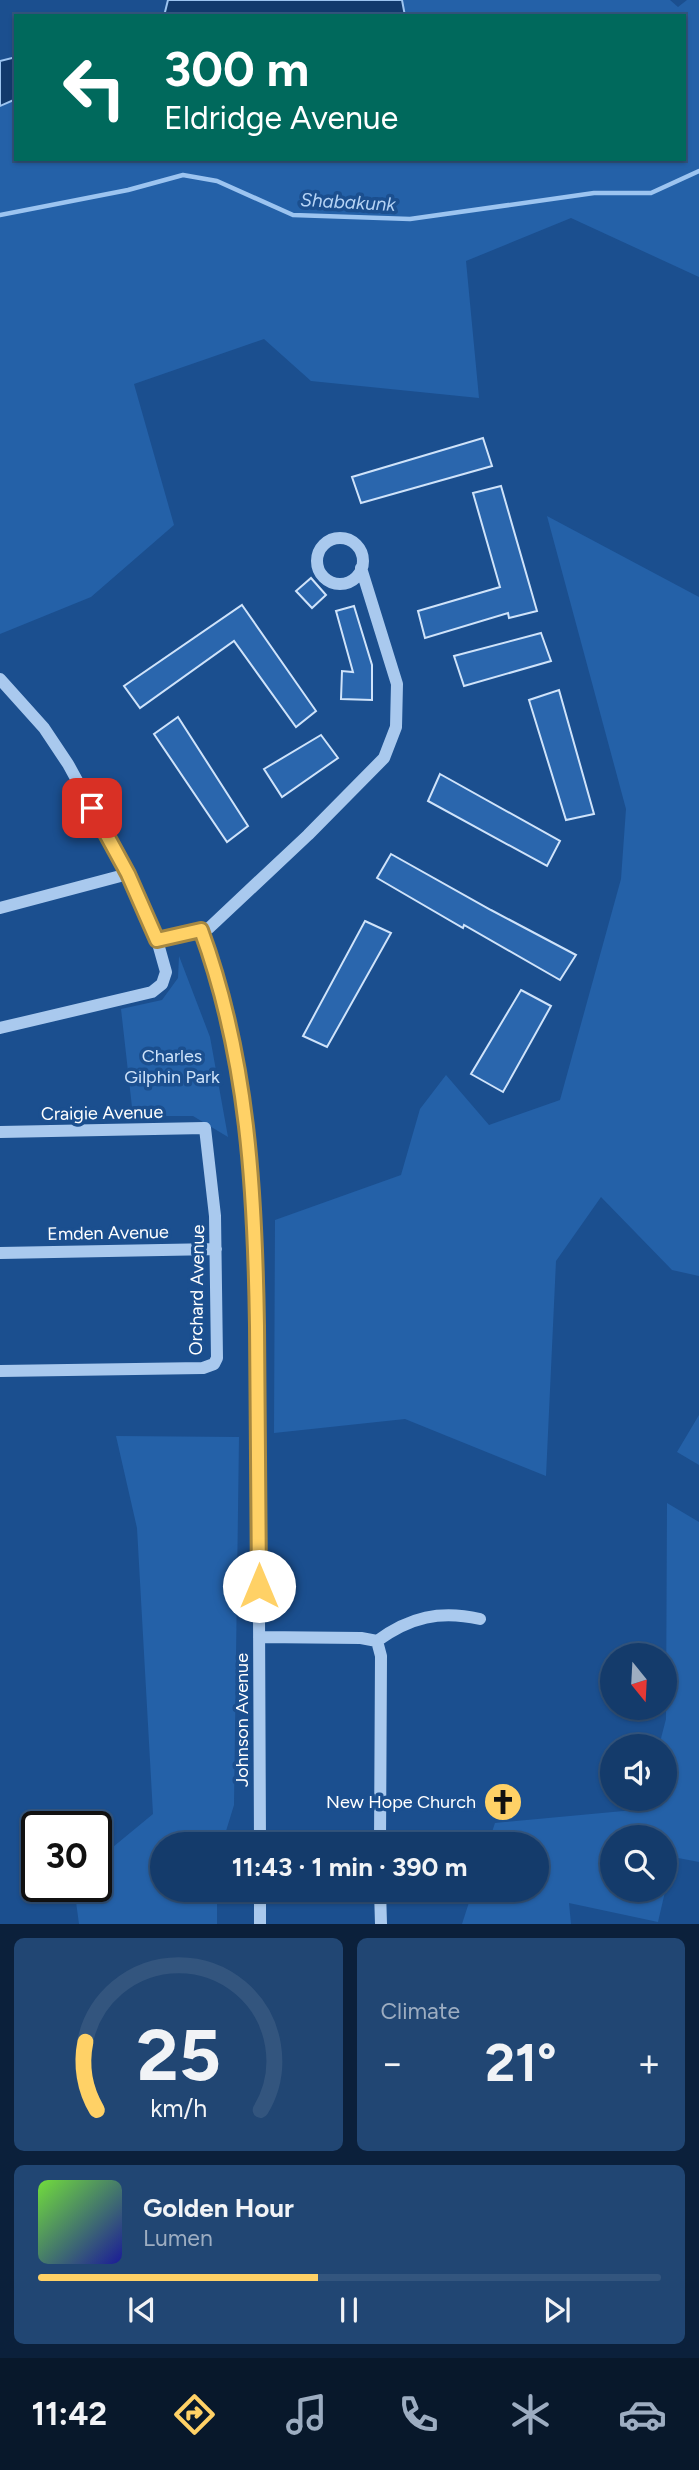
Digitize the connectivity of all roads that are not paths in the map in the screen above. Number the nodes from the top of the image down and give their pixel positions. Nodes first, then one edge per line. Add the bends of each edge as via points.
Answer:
1 (361, 568) dead end
2 (0, 679) edge
3 (128, 874) junction
4 (0, 908) edge
5 (201, 930) junction
6 (157, 940) junction
7 (0, 1028) edge
8 (205, 1128) joint
9 (0, 1132) edge
10 (216, 1249) junction
11 (0, 1253) edge
12 (0, 1371) edge
13 (480, 1619) dead end
14 (259, 1637) junction
15 (377, 1642) junction
16 (260, 1832) edge
17 (380, 1832) edge
18 (260, 1902) edge
19 (380, 1902) edge
20 (260, 1924) edge
21 (381, 1924) edge

1 - 5 street via 397,684 396,727 383,758 298,844 209,928
2 - 3 street via 44,728 68,764
3 - 4 street
3 - 6 street
5 - 6 street
5 - 14 street, Johnson Avenue via 224,1004 250,1143 256,1232
6 - 7 street via 166,972 162,984 152,992
8 - 9 street, Craigie Avenue
8 - 10 street, Orchard Avenue
10 - 11 street, Emden Avenue
10 - 12 street, Orchard Avenue via 217,1358 208,1368
13 - 15 street via 423,1618 400,1624
14 - 15 street
14 - 16 street, Johnson Avenue
15 - 17 street via 382,1657
18 - 20 street
19 - 21 street

